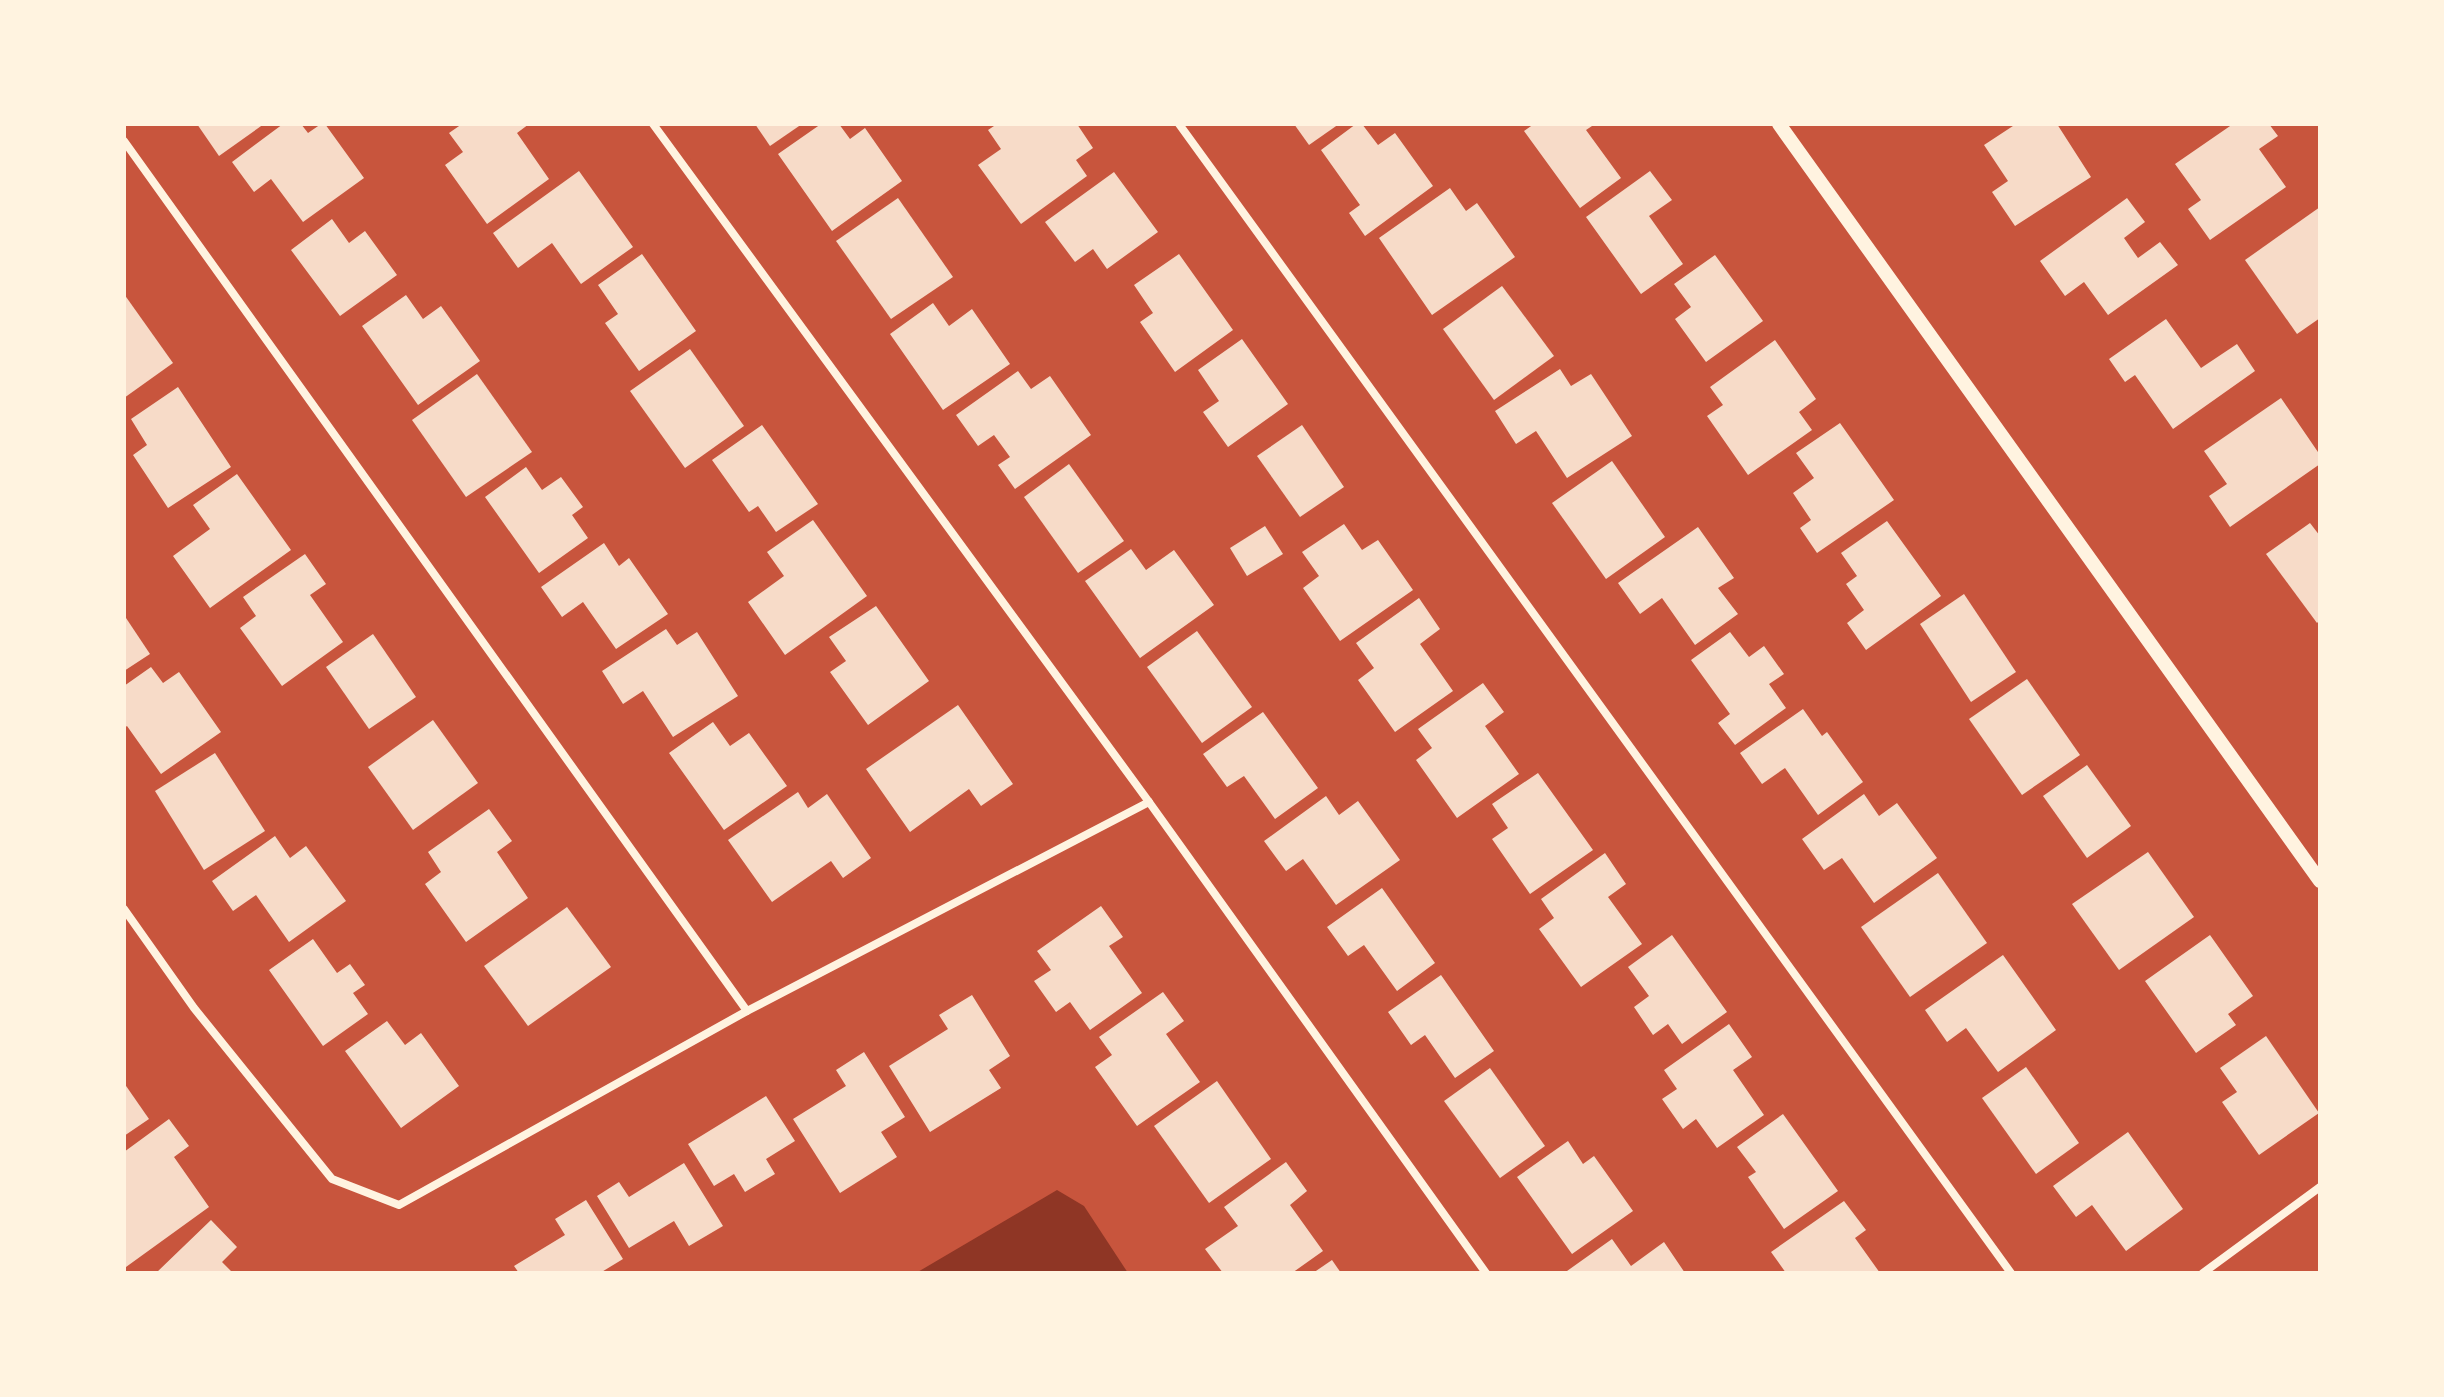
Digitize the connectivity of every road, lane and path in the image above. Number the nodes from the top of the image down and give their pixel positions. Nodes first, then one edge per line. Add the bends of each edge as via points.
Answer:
1 (653, 124) edge
2 (1179, 124) edge
3 (1779, 124) edge
4 (124, 141) edge
5 (1149, 802) junction
6 (2320, 881) edge
7 (124, 909) edge
8 (747, 1011) junction
9 (2320, 1187) edge
10 (1486, 1273) edge
11 (2011, 1273) edge
12 (2203, 1273) edge

1 - 5 street
2 - 11 street
3 - 6 street
4 - 8 street
5 - 8 street
5 - 10 street
7 - 8 street via 194,1008 332,1179 399,1205
9 - 12 street

